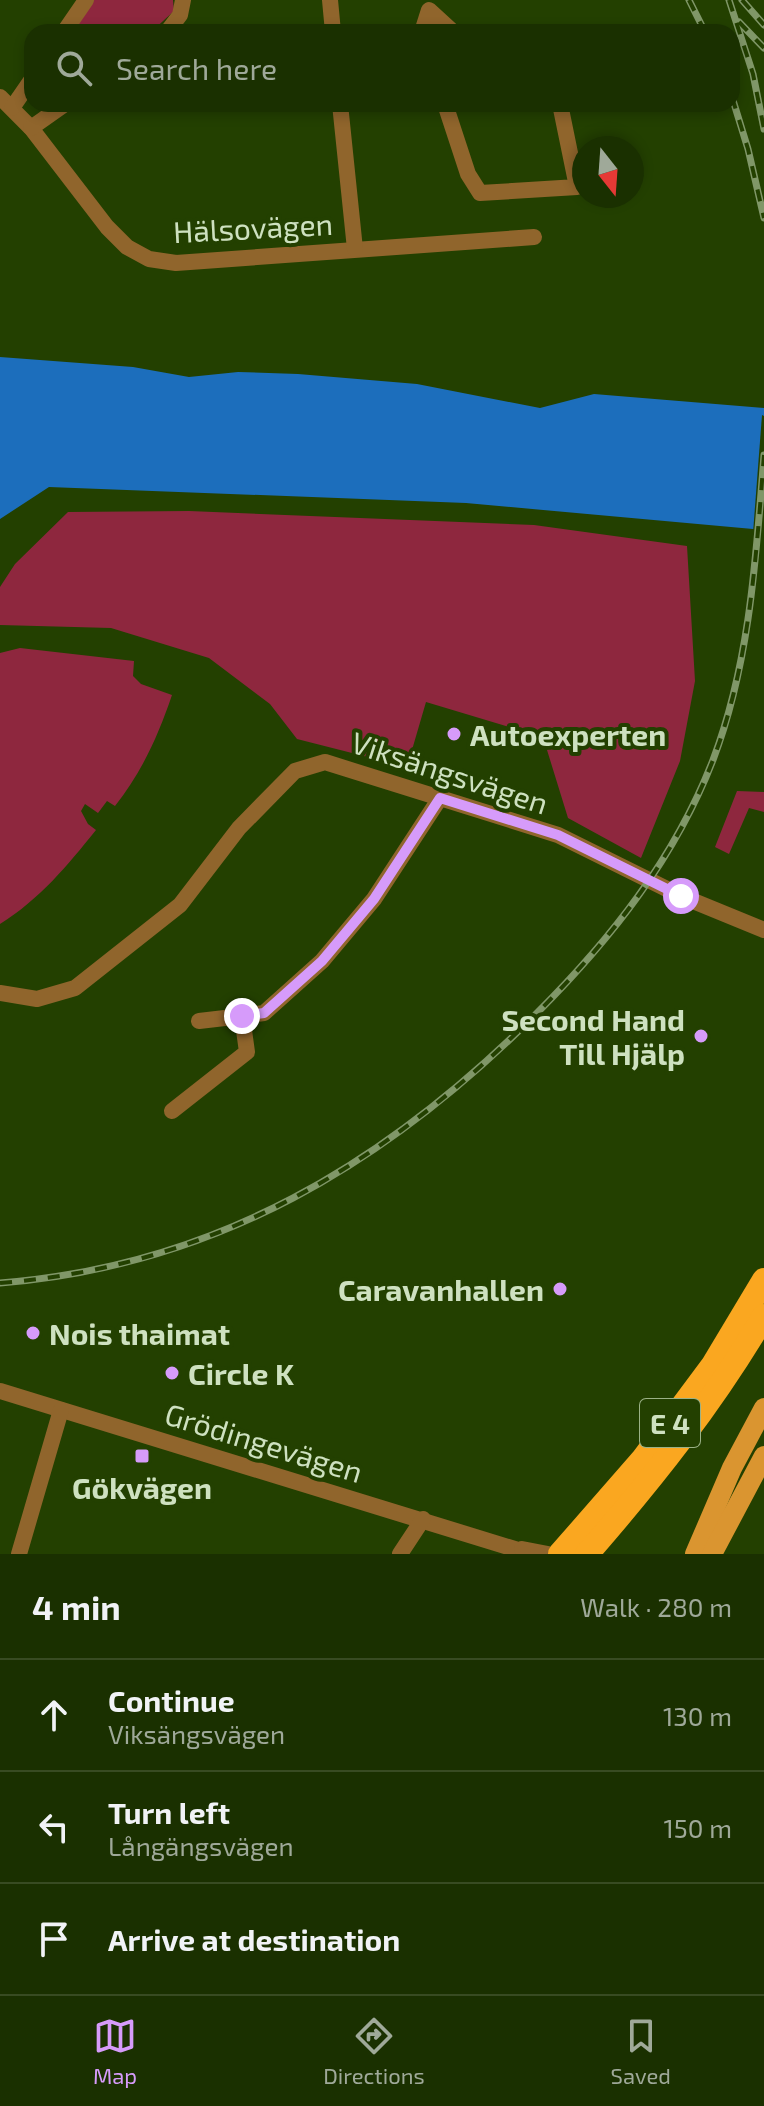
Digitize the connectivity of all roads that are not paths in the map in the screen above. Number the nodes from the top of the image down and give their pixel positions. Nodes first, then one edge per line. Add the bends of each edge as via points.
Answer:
1 (86, 0) edge
2 (183, 0) edge
3 (330, 0) edge
4 (70, 24) edge
5 (176, 24) edge
6 (332, 24) edge
7 (425, 24) edge
8 (444, 24) edge
9 (24, 86) edge
10 (6, 103) edge
11 (54, 112) edge
12 (341, 112) edge
13 (448, 112) edge
14 (562, 112) edge
15 (31, 128) junction
16 (534, 237) dead end
17 (355, 249) junction
18 (440, 798) junction
19 (764, 930) edge
20 (0, 993) edge
21 (242, 1016) junction
22 (199, 1021) dead end
23 (172, 1111) dead end
24 (764, 1280) edge
25 (764, 1316) edge
26 (0, 1391) edge
27 (764, 1408) edge
28 (61, 1410) junction
29 (764, 1456) edge
30 (423, 1519) junction
31 (513, 1547) junction
32 (19, 1554) edge
33 (400, 1554) edge
34 (531, 1554) edge
35 (548, 1554) edge
36 (560, 1554) edge
37 (587, 1554) edge
38 (695, 1554) edge
39 (712, 1554) edge

1 - 4 street
2 - 5 street
3 - 6 street
7 - 8 street via 429,10
9 - 10 street
10 - 15 street, Hälsovägen
11 - 15 street
12 - 17 street
13 - 14 street via 468,174 480,193 577,187
15 - 17 street, Hälsovägen via 107,227 149,259 176,263
16 - 17 street, Hälsovägen
18 - 19 street, Viksängsvägen via 558,835
18 - 20 street, Viksängsvägen via 325,762 295,771 239,828 180,905 75,988 37,999
18 - 21 street via 374,899 322,961 264,1013
21 - 22 street
21 - 23 street via 247,1052
24 - 36 highway, E 4 via 696,1388
25 - 37 highway, E 4 via 728,1377 666,1461
26 - 28 street, Grödingevägen
27 - 38 main road
28 - 30 street, Grödingevägen
28 - 32 street
29 - 39 main road
30 - 31 street, Grödingevägen
30 - 33 street
31 - 34 street, Grödingevägen
31 - 35 street, Grödingevägen

